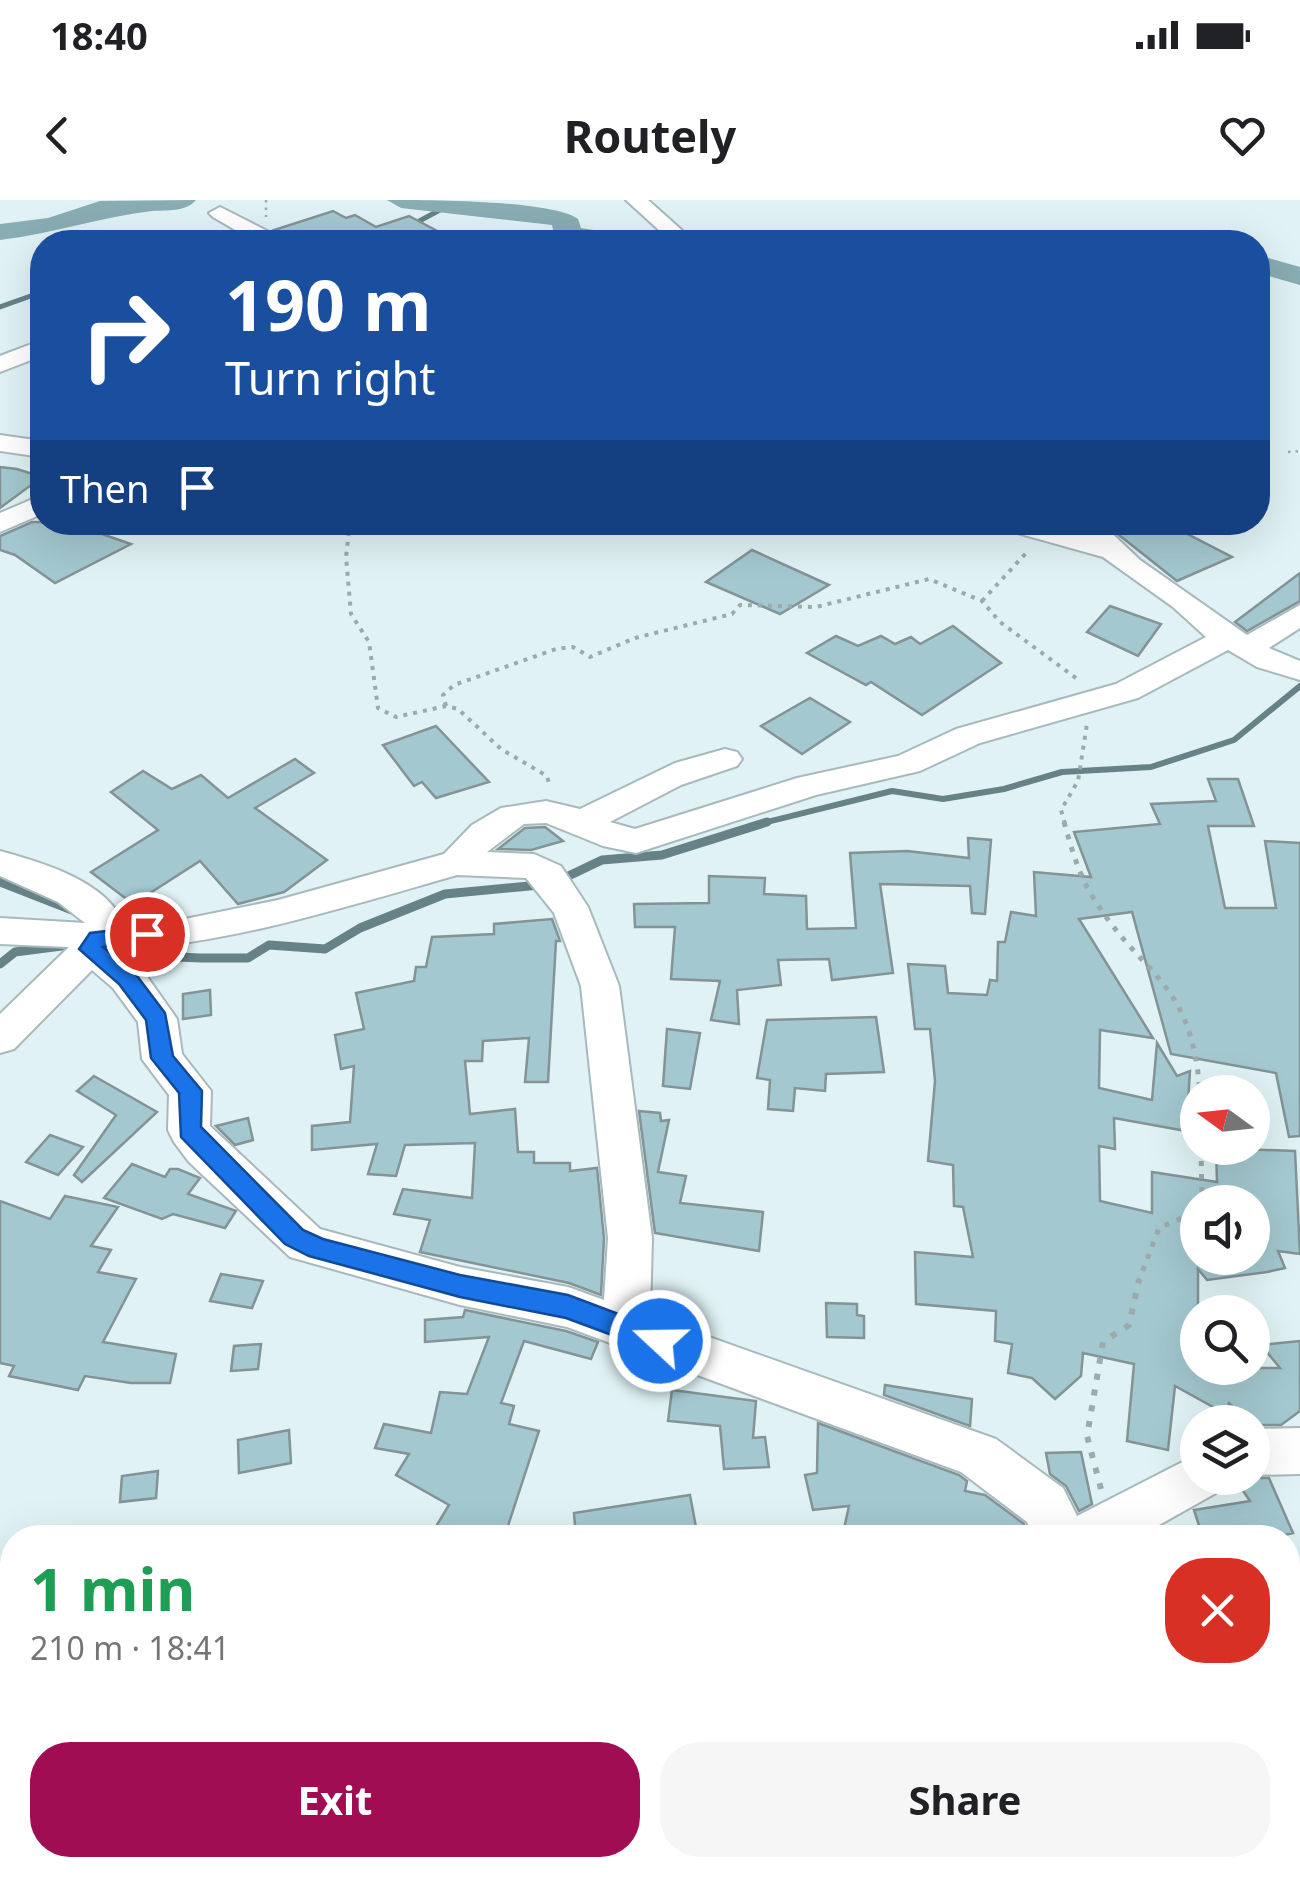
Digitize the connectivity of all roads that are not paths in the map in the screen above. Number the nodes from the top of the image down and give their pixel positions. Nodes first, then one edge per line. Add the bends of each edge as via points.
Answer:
1 (636, 200) edge
2 (220, 213) dead end
3 (250, 230) edge
4 (670, 230) edge
5 (30, 353) edge
6 (30, 364) edge
7 (0, 367) edge
8 (0, 443) edge
9 (30, 447) edge
10 (30, 510) edge
11 (0, 524) edge
12 (1046, 535) edge
13 (1096, 535) edge
14 (1111, 550) junction
15 (1300, 614) edge
16 (1236, 644) junction
17 (1298, 670) edge
18 (725, 760) dead end
19 (582, 823) junction
20 (0, 863) edge
21 (457, 863) junction
22 (0, 930) edge
23 (94, 944) junction
24 (0, 1038) edge
25 (626, 1328) junction
26 (1300, 1451) edge
27 (1270, 1452) edge
28 (1180, 1487) edge
29 (1055, 1525) edge
30 (1111, 1525) edge

1 - 4 street
2 - 3 street
5 - 7 street
6 - 7 street
8 - 9 street
10 - 11 street
12 - 14 street
13 - 14 street
14 - 16 street
15 - 16 street
16 - 17 street
16 - 19 street via 1090,703 968,736 908,764 809,786 636,841 620,841
18 - 19 street via 644,787
19 - 21 street via 533,809 501,821
20 - 23 street via 89,904 105,922
21 - 23 street via 278,913
21 - 25 street via 534,866 570,906 600,986 630,1238
22 - 23 street via 51,931
23 - 24 street
23 - 25 street via 157,1018 162,1058 190,1091 189,1130 294,1237 460,1286 568,1306
25 - 29 street via 978,1455 1045,1505
26 - 27 street
28 - 30 street

